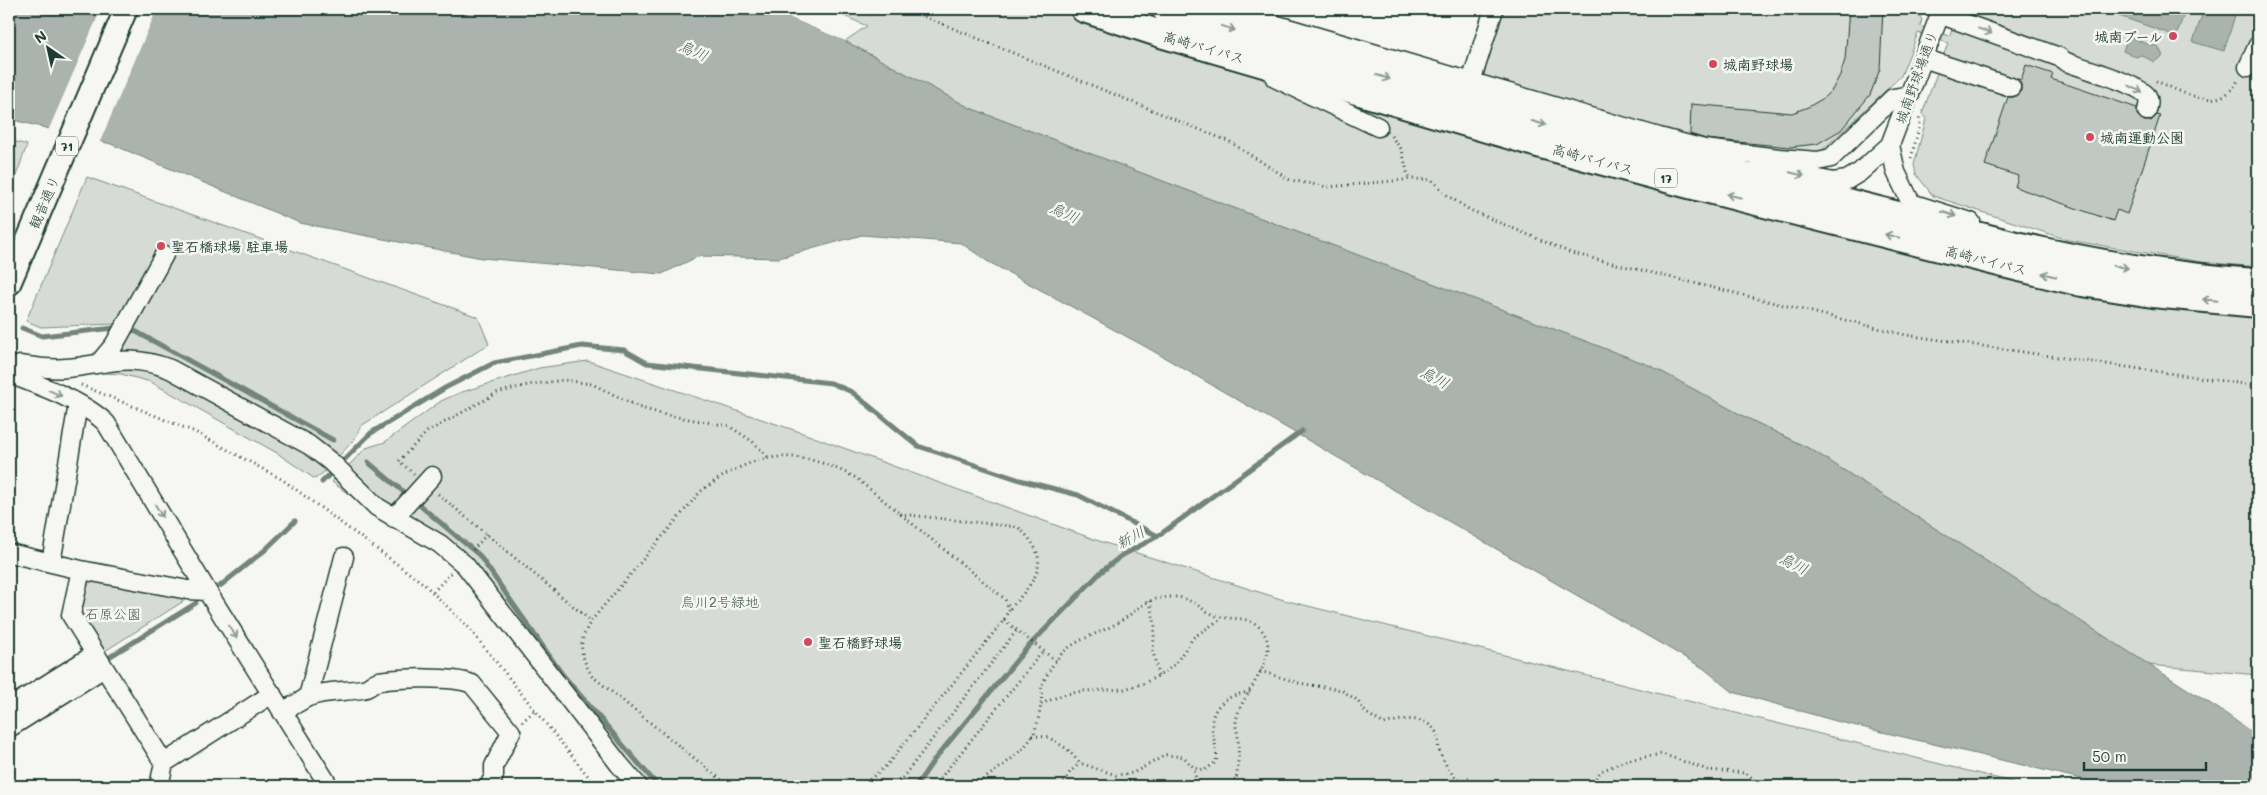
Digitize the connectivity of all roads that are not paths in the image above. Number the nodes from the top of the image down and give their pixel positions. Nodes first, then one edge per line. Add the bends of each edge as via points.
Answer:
1 (126, 9) edge
2 (1084, 9) edge
3 (1165, 9) edge
4 (1223, 9) edge
5 (1494, 9) edge
6 (1940, 11) edge
7 (2258, 45) edge
8 (1923, 58) junction
9 (2248, 67) dead end
10 (1275, 68) junction
11 (1471, 82) junction
12 (2011, 88) dead end
13 (1910, 94) junction
14 (2147, 111) dead end
15 (1378, 127) road end
16 (1890, 145) junction
17 (1696, 164) junction
18 (2020, 246) junction
19 (164, 255) dead end
20 (2258, 282) edge
21 (9, 284) edge
22 (2258, 304) edge
23 (99, 363) junction
24 (9, 374) edge
25 (78, 404) junction
26 (429, 480) road end
27 (394, 518) junction
28 (9, 553) edge
29 (344, 557) dead end
30 (51, 563) junction
31 (81, 570) junction
32 (207, 591) junction
33 (100, 661) junction
34 (272, 694) junction
35 (308, 697) junction
36 (9, 708) edge
37 (282, 712) junction
38 (9, 728) edge
39 (164, 763) junction
40 (496, 783) edge
41 (159, 786) edge
42 (329, 786) edge
43 (638, 786) edge

1 - 21 main road, 観音通り / 71
2 - 10 highway, 高崎バイパス / 17
3 -> 17 highway, 高崎バイパス / 17 via 1496,110
4 - 11 street
5 - 11 street
6 - 8 street, 城南野球場通り
6 -> 14 street via 2133,87 2147,95
7 - 9 street
8 - 12 street
8 - 13 street, 城南野球場通り
10 - 15 street via 1276,78
22 -> 10 highway, 高崎バイパス / 17 via 2153,294 2082,283 2011,266 1564,151
11 - 13 street via 1704,149 1818,161 1831,158 1894,98
13 - 16 street, 城南野球場通り
17 -> 16 street via 1769,167 1834,182 1847,180 1860,172
16 -> 18 street via 1896,172 1911,203 1967,220
17 - 18 highway, 高崎バイパス / 17
18 -> 20 highway, 高崎バイパス / 17 via 2088,262 2163,274
19 - 23 street via 114,346
23 - 24 street via 66,368 20,365
23 - 27 street via 138,360 170,369 309,445 377,507
24 -> 25 street
25 - 30 street
25 -> 32 street via 96,413 106,424
26 - 27 street
27 - 43 street via 440,544 465,565
28 - 30 street
29 - 35 street
30 - 31 street
31 - 32 street
31 - 33 street via 71,615
32 -> 34 street
33 - 36 street
33 - 38 street
33 - 39 street
34 - 37 street
34 - 39 street
35 - 37 street
35 - 40 street via 365,689 378,681 437,679 463,680 472,684 511,732 494,766
37 - 42 street
39 - 41 street

